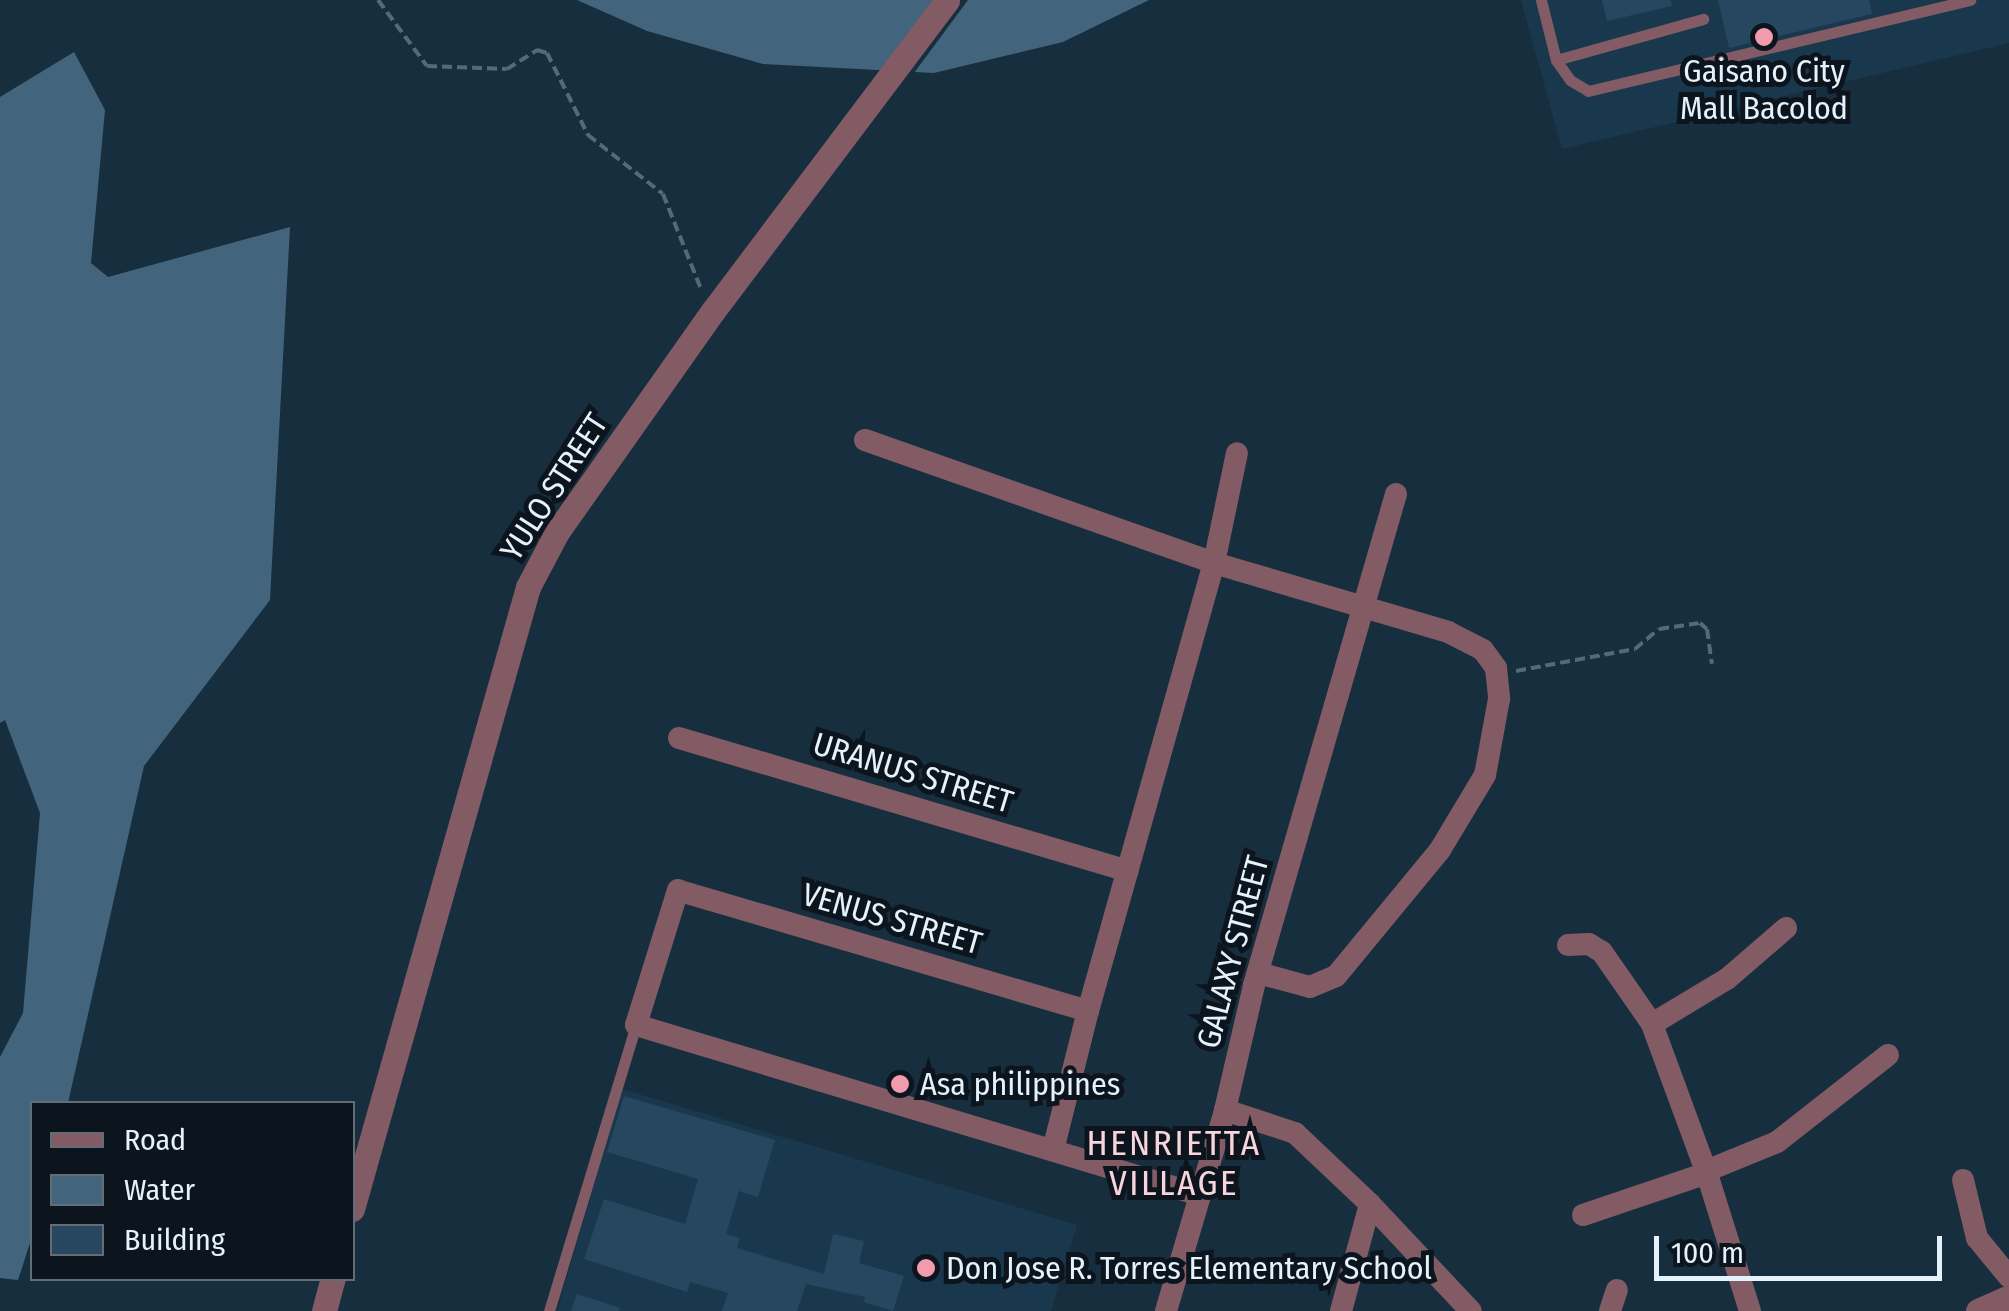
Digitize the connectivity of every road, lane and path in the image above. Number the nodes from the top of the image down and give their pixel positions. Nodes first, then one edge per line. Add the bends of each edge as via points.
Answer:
1 (378, 0) edge
2 (948, 0) edge
3 (1541, 0) edge
4 (1970, 0) edge
5 (1702, 19) dead end
6 (1556, 60) junction
7 (713, 311) junction
8 (865, 440) dead end
9 (1237, 453) dead end
10 (1396, 494) dead end
11 (1214, 564) junction
12 (1364, 610) junction
13 (1712, 664) dead end
14 (1524, 672) dead end
15 (679, 738) dead end
16 (1128, 871) junction
17 (1786, 928) dead end
18 (1568, 945) dead end
19 (1258, 974) junction
20 (1088, 1011) junction
21 (1652, 1024) junction
22 (636, 1026) junction
23 (1888, 1056) dead end
24 (1225, 1110) junction
25 (1054, 1150) junction
26 (1706, 1172) junction
27 (1964, 1180) dead end
28 (1200, 1195) junction
29 (355, 1198) edge
30 (1370, 1204) junction
31 (1583, 1215) dead end
32 (2009, 1277) edge
33 (332, 1281) edge
34 (2009, 1297) edge
35 (324, 1311) edge
36 (549, 1311) edge
37 (1166, 1311) edge
38 (1341, 1311) edge
39 (1471, 1311) edge
40 (1750, 1311) edge
41 (1978, 1311) edge

1 - 7 path via 427,66 507,69 537,50 547,53 588,136 662,194
2 - 7 street, YULO STREET
3 - 6 lane
4 - 6 lane via 1588,90 1570,80
5 - 6 lane
7 - 29 street, YULO STREET via 557,532 528,587
8 - 11 street
9 - 11 street
10 - 12 street, GALAXY STREET
11 - 12 street
11 - 16 street
12 - 19 street, GALAXY STREET
12 - 19 street via 1448,632 1483,650 1496,668 1499,700 1484,775 1440,850 1336,976 1310,987
13 - 14 path via 1700,623 1659,628 1636,650
15 - 16 street, URANUS STREET
16 - 20 street
17 - 21 street via 1727,980
18 - 21 street via 1588,944 1602,952
19 - 24 street, GALAXY STREET
20 - 22 street, VENUS STREET via 678,890
20 - 25 street
21 - 26 street
22 - 25 street
22 - 36 lane
23 - 26 street via 1777,1142
24 - 28 street, GALAXY STREET
24 - 30 street via 1295,1133
25 - 28 street
26 - 31 street
26 - 40 street
27 - 32 street via 1978,1238
28 - 37 street, GALAXY STREET
30 - 38 street
30 - 39 street
33 - 35 street
34 - 41 street

